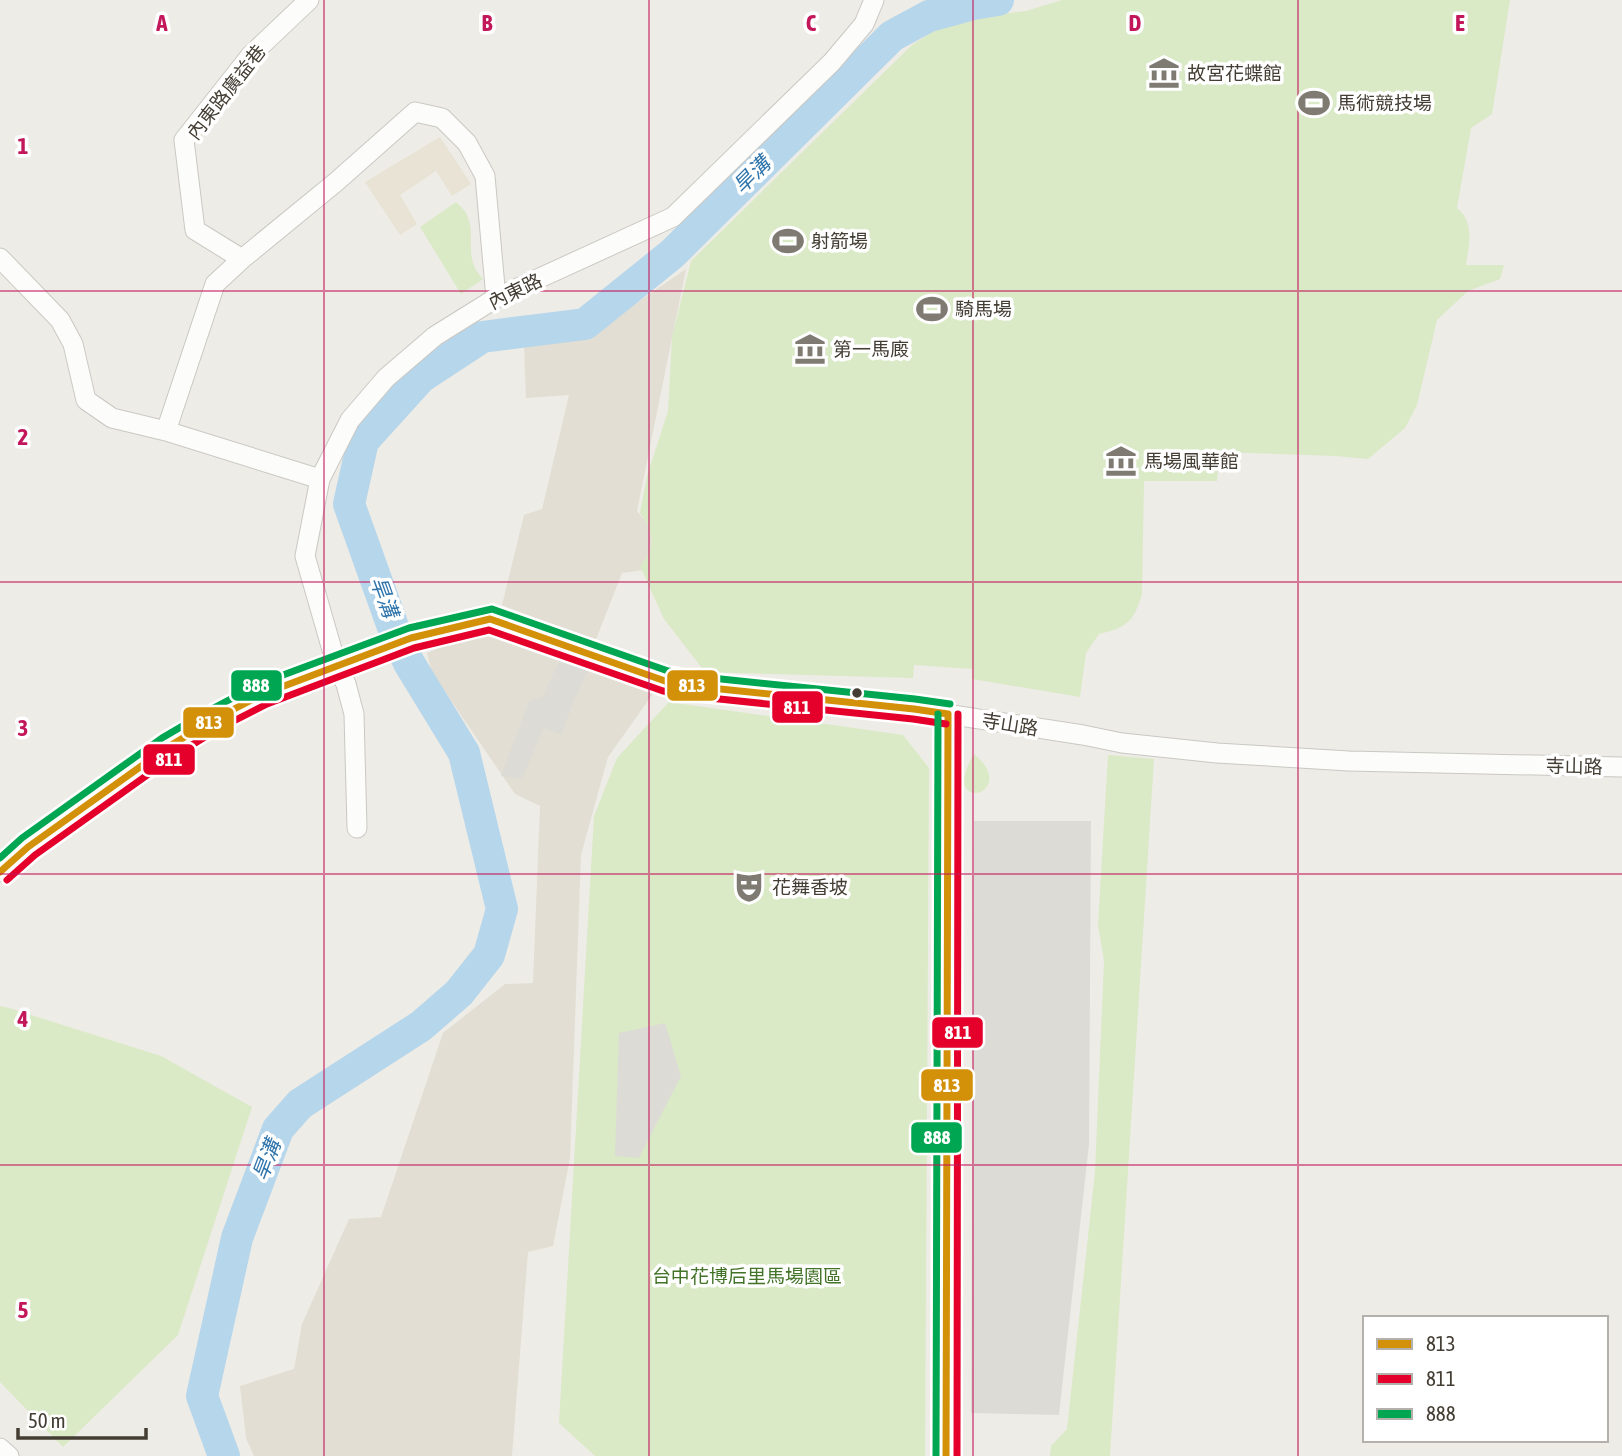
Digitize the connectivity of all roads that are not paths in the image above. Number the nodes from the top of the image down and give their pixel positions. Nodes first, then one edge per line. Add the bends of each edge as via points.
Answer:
1 (310, 0) edge
2 (874, 0) edge
3 (0, 258) edge
4 (242, 259) junction
5 (496, 298) junction
6 (166, 431) junction
7 (320, 479) junction
8 (337, 667) junction
9 (948, 714) junction
10 (1622, 767) edge
11 (357, 828) dead end
12 (0, 872) edge
13 (0, 1448) edge
14 (9, 1456) edge
15 (946, 1456) edge

1 - 4 street, 內東路廣益巷 via 251,55 184,140 195,230
2 - 5 street, 內東路 via 864,24 832,62 673,217
3 - 6 street via 60,320 72,344 86,400 112,418
4 - 5 street via 415,112 442,118 467,143 485,176
4 - 6 street via 215,284
5 - 7 street, 內東路 via 435,336 386,378 350,420
6 - 7 street
7 - 8 street, 內東路 via 305,556
8 - 9 street, 寺山路 via 411,638 490,619 665,681
8 - 11 street, 內東路 via 354,714
8 - 12 street via 263,694 168,747
9 - 10 street, 寺山路 via 1122,743 1217,753
9 - 15 street
13 - 14 street

